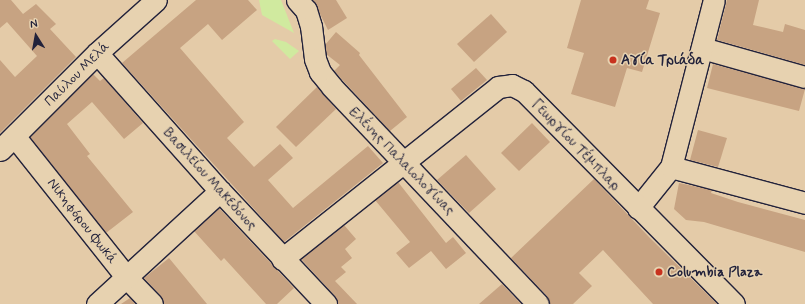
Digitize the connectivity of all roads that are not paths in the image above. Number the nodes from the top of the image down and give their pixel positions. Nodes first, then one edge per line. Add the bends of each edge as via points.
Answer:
1 (156, 0) edge
2 (297, 0) edge
3 (714, 0) edge
4 (702, 48) junction
5 (97, 53) junction
6 (805, 77) edge
7 (8, 143) edge
8 (404, 163) junction
9 (671, 167) junction
10 (220, 191) junction
11 (805, 203) edge
12 (638, 208) junction
13 (282, 259) junction
14 (127, 278) junction
15 (97, 304) edge
16 (152, 304) edge
17 (326, 304) edge
18 (538, 304) edge
19 (734, 304) edge

1 - 5 street, Παύλου Μελά
2 - 8 street, Ελένης Παλαιολογίνας via 306,10 311,26 315,59 320,72
3 - 4 street
4 - 6 street
4 - 9 street
5 - 7 street, Παύλου Μελά
5 - 10 street, Βασιλείου Μακεδόνος
7 - 14 street, Νικηφόρου Φωκά
8 - 12 street, Γεωργίου Τέμπλαρ via 498,87 512,85 524,91
8 - 13 street
8 - 18 street, Ελένης Παλαιολογίνας
9 - 11 street
9 - 12 street
10 - 13 street, Βασιλείου Μακεδόνος
10 - 14 street
12 - 19 street, Γεωργίου Τέμπλαρ
13 - 17 street, Βασιλείου Μακεδόνος
14 - 15 street
14 - 16 street, Νικηφόρου Φωκά

